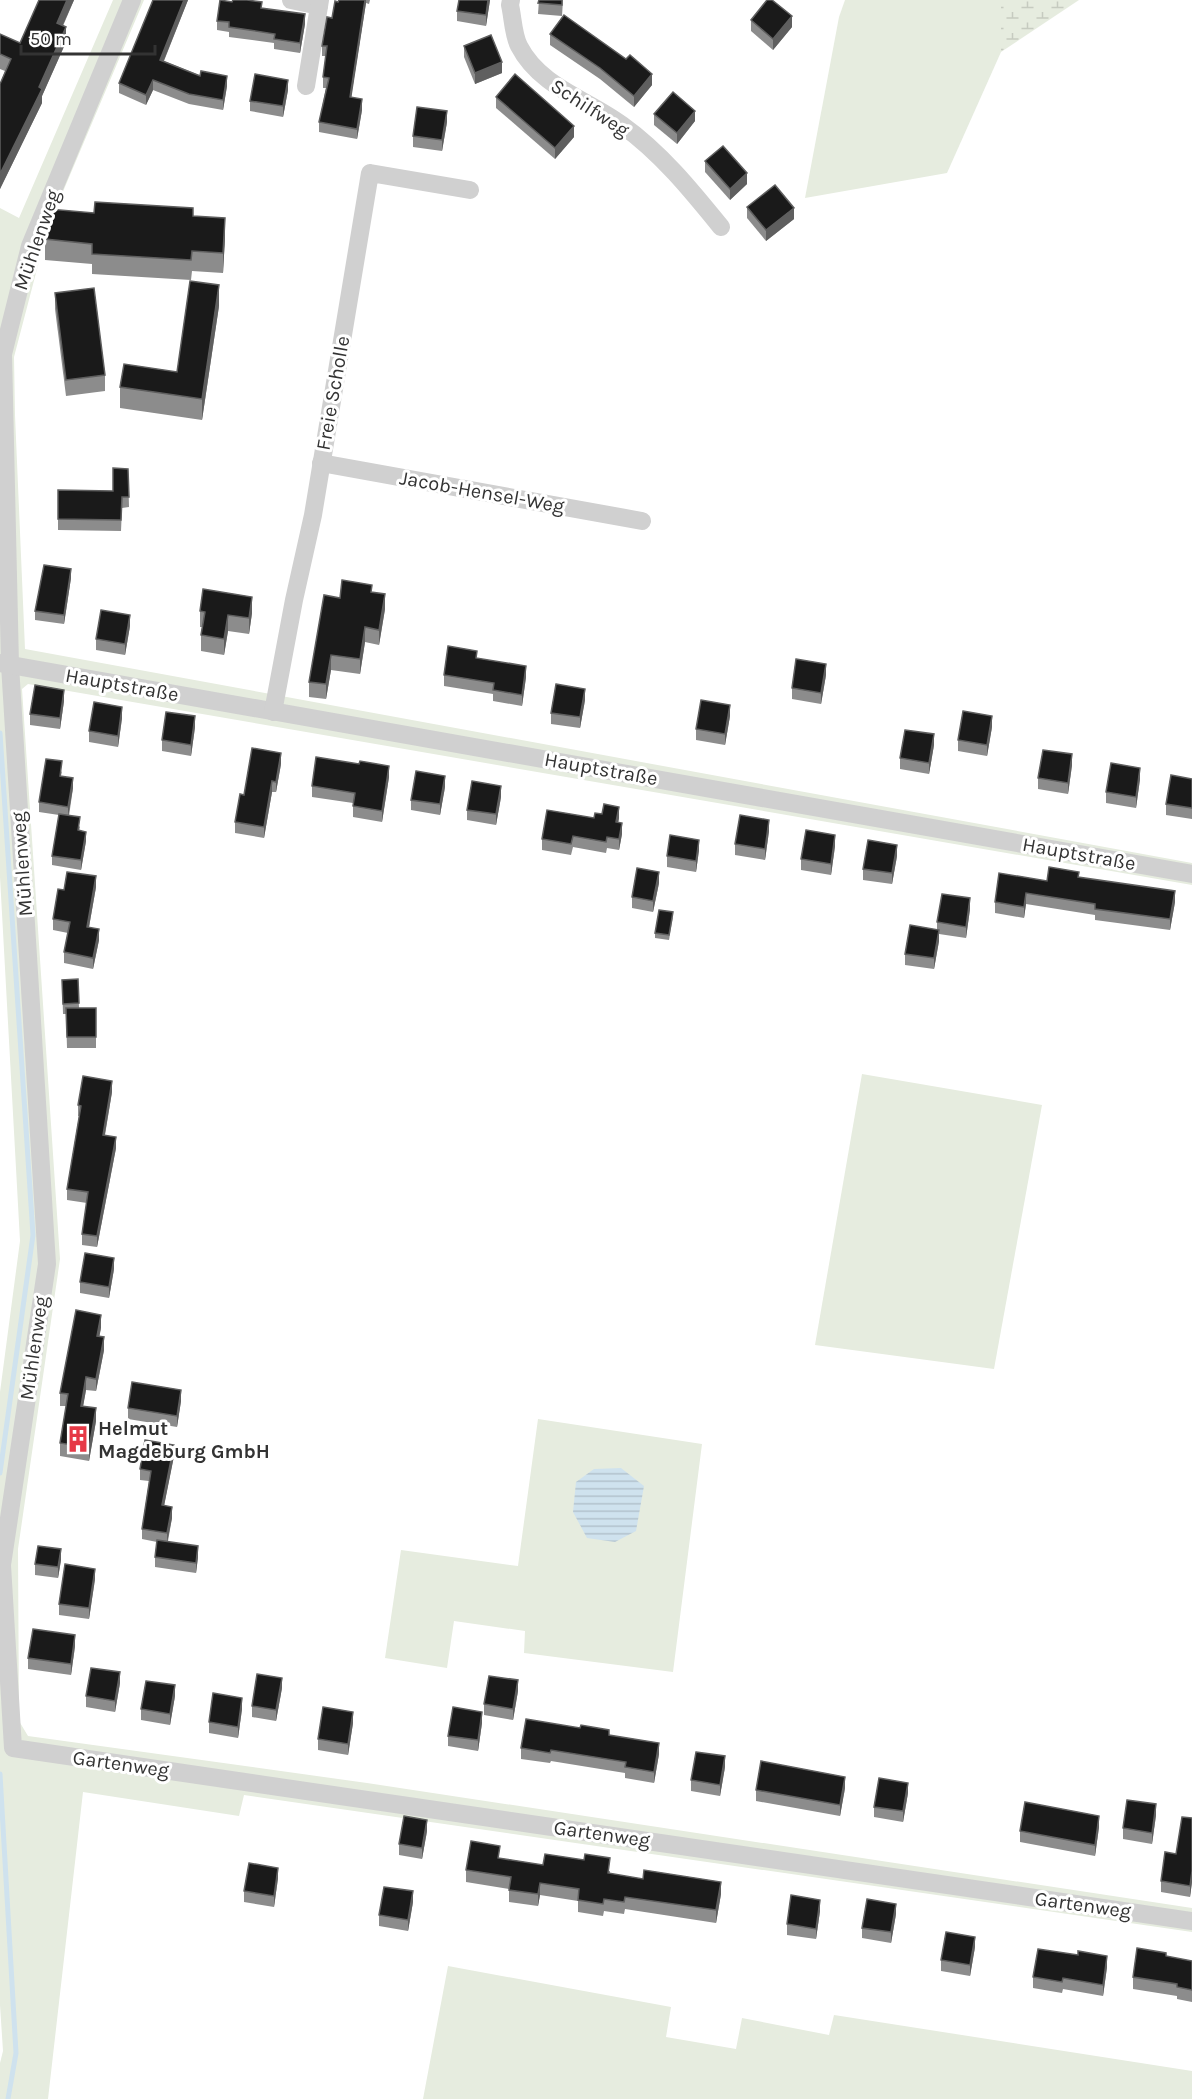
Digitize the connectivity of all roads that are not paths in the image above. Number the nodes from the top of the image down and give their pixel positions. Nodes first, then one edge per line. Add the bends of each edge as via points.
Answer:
1 (132, 0) edge
2 (291, 0) edge
3 (511, 0) edge
4 (319, 3) edge
5 (306, 86) dead end
6 (470, 190) dead end
7 (721, 227) dead end
8 (321, 463) junction
9 (642, 521) dead end
10 (5, 664) edge
11 (273, 712) junction
12 (1192, 874) edge
13 (13, 1748) joint
14 (1192, 1921) edge

1 - 10 street, Mühlenweg via 30,246 3,354
2 - 4 street
3 - 7 street, Schilfweg via 518,44 543,78 622,125 678,174
4 - 5 street
6 - 8 street, Freie Scholle via 370,173
8 - 9 street, Jacob-Hensel-Weg
8 - 11 street, Freie Scholle
10 - 11 street, Hauptstraße
10 - 13 street, Mühlenweg via 47,1264 2,1565
11 - 12 street, Hauptstraße
13 - 14 street, Gartenweg

